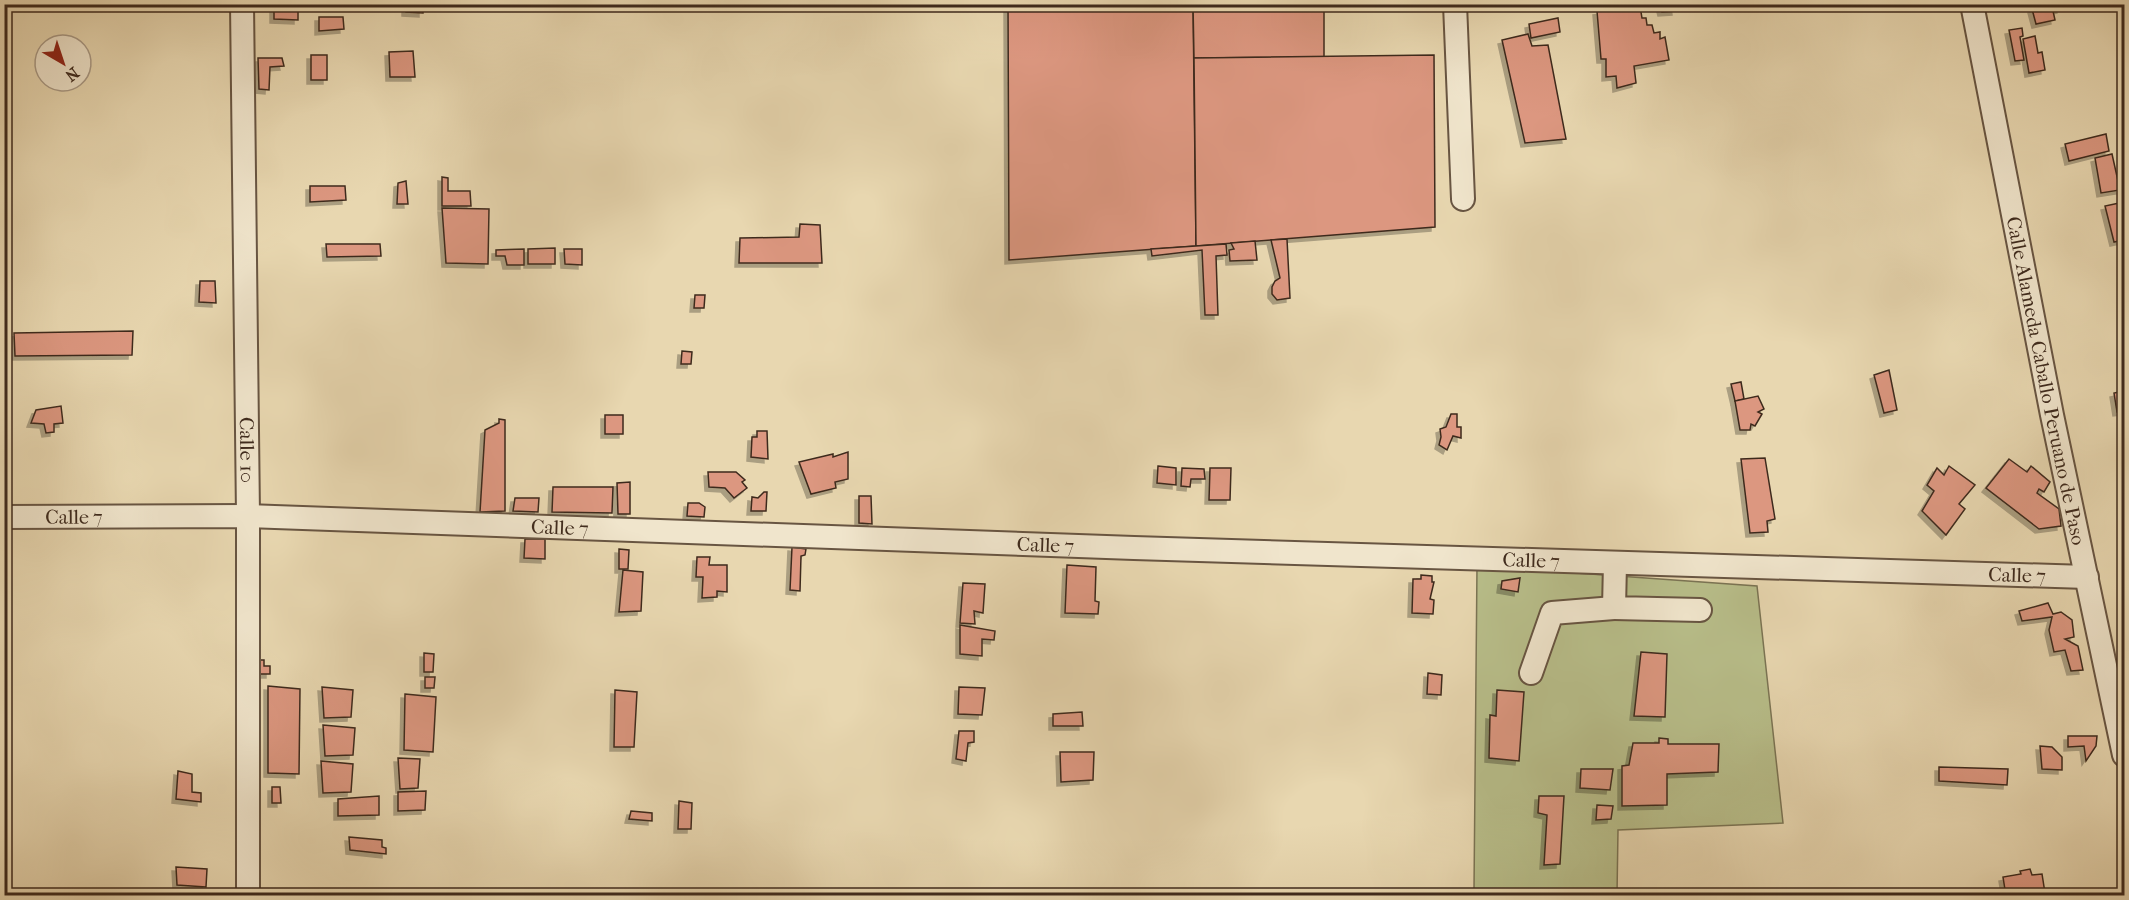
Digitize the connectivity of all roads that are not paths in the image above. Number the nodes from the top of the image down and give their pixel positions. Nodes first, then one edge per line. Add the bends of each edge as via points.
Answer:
1 (242, 4) edge
2 (1455, 4) edge
3 (1972, 4) edge
4 (1462, 199) dead end
5 (248, 516) junction
6 (4, 517) edge
7 (1616, 563) junction
8 (2087, 577) junction
9 (1614, 608) junction
10 (1700, 610) dead end
11 (1531, 673) dead end
12 (2124, 755) edge
13 (248, 896) edge

1 - 5 street, Calle 10
2 - 4 street
3 - 8 street, Calle Alameda Caballo Peruano de Paso
5 - 6 street, Calle 7
5 - 7 street, Calle 7
5 - 13 street, Calle 10
7 - 8 street, Calle 7
7 - 9 street
8 - 12 street, Calle Alameda Caballo Peruano de Paso
9 - 10 street
9 - 11 street via 1552,613

